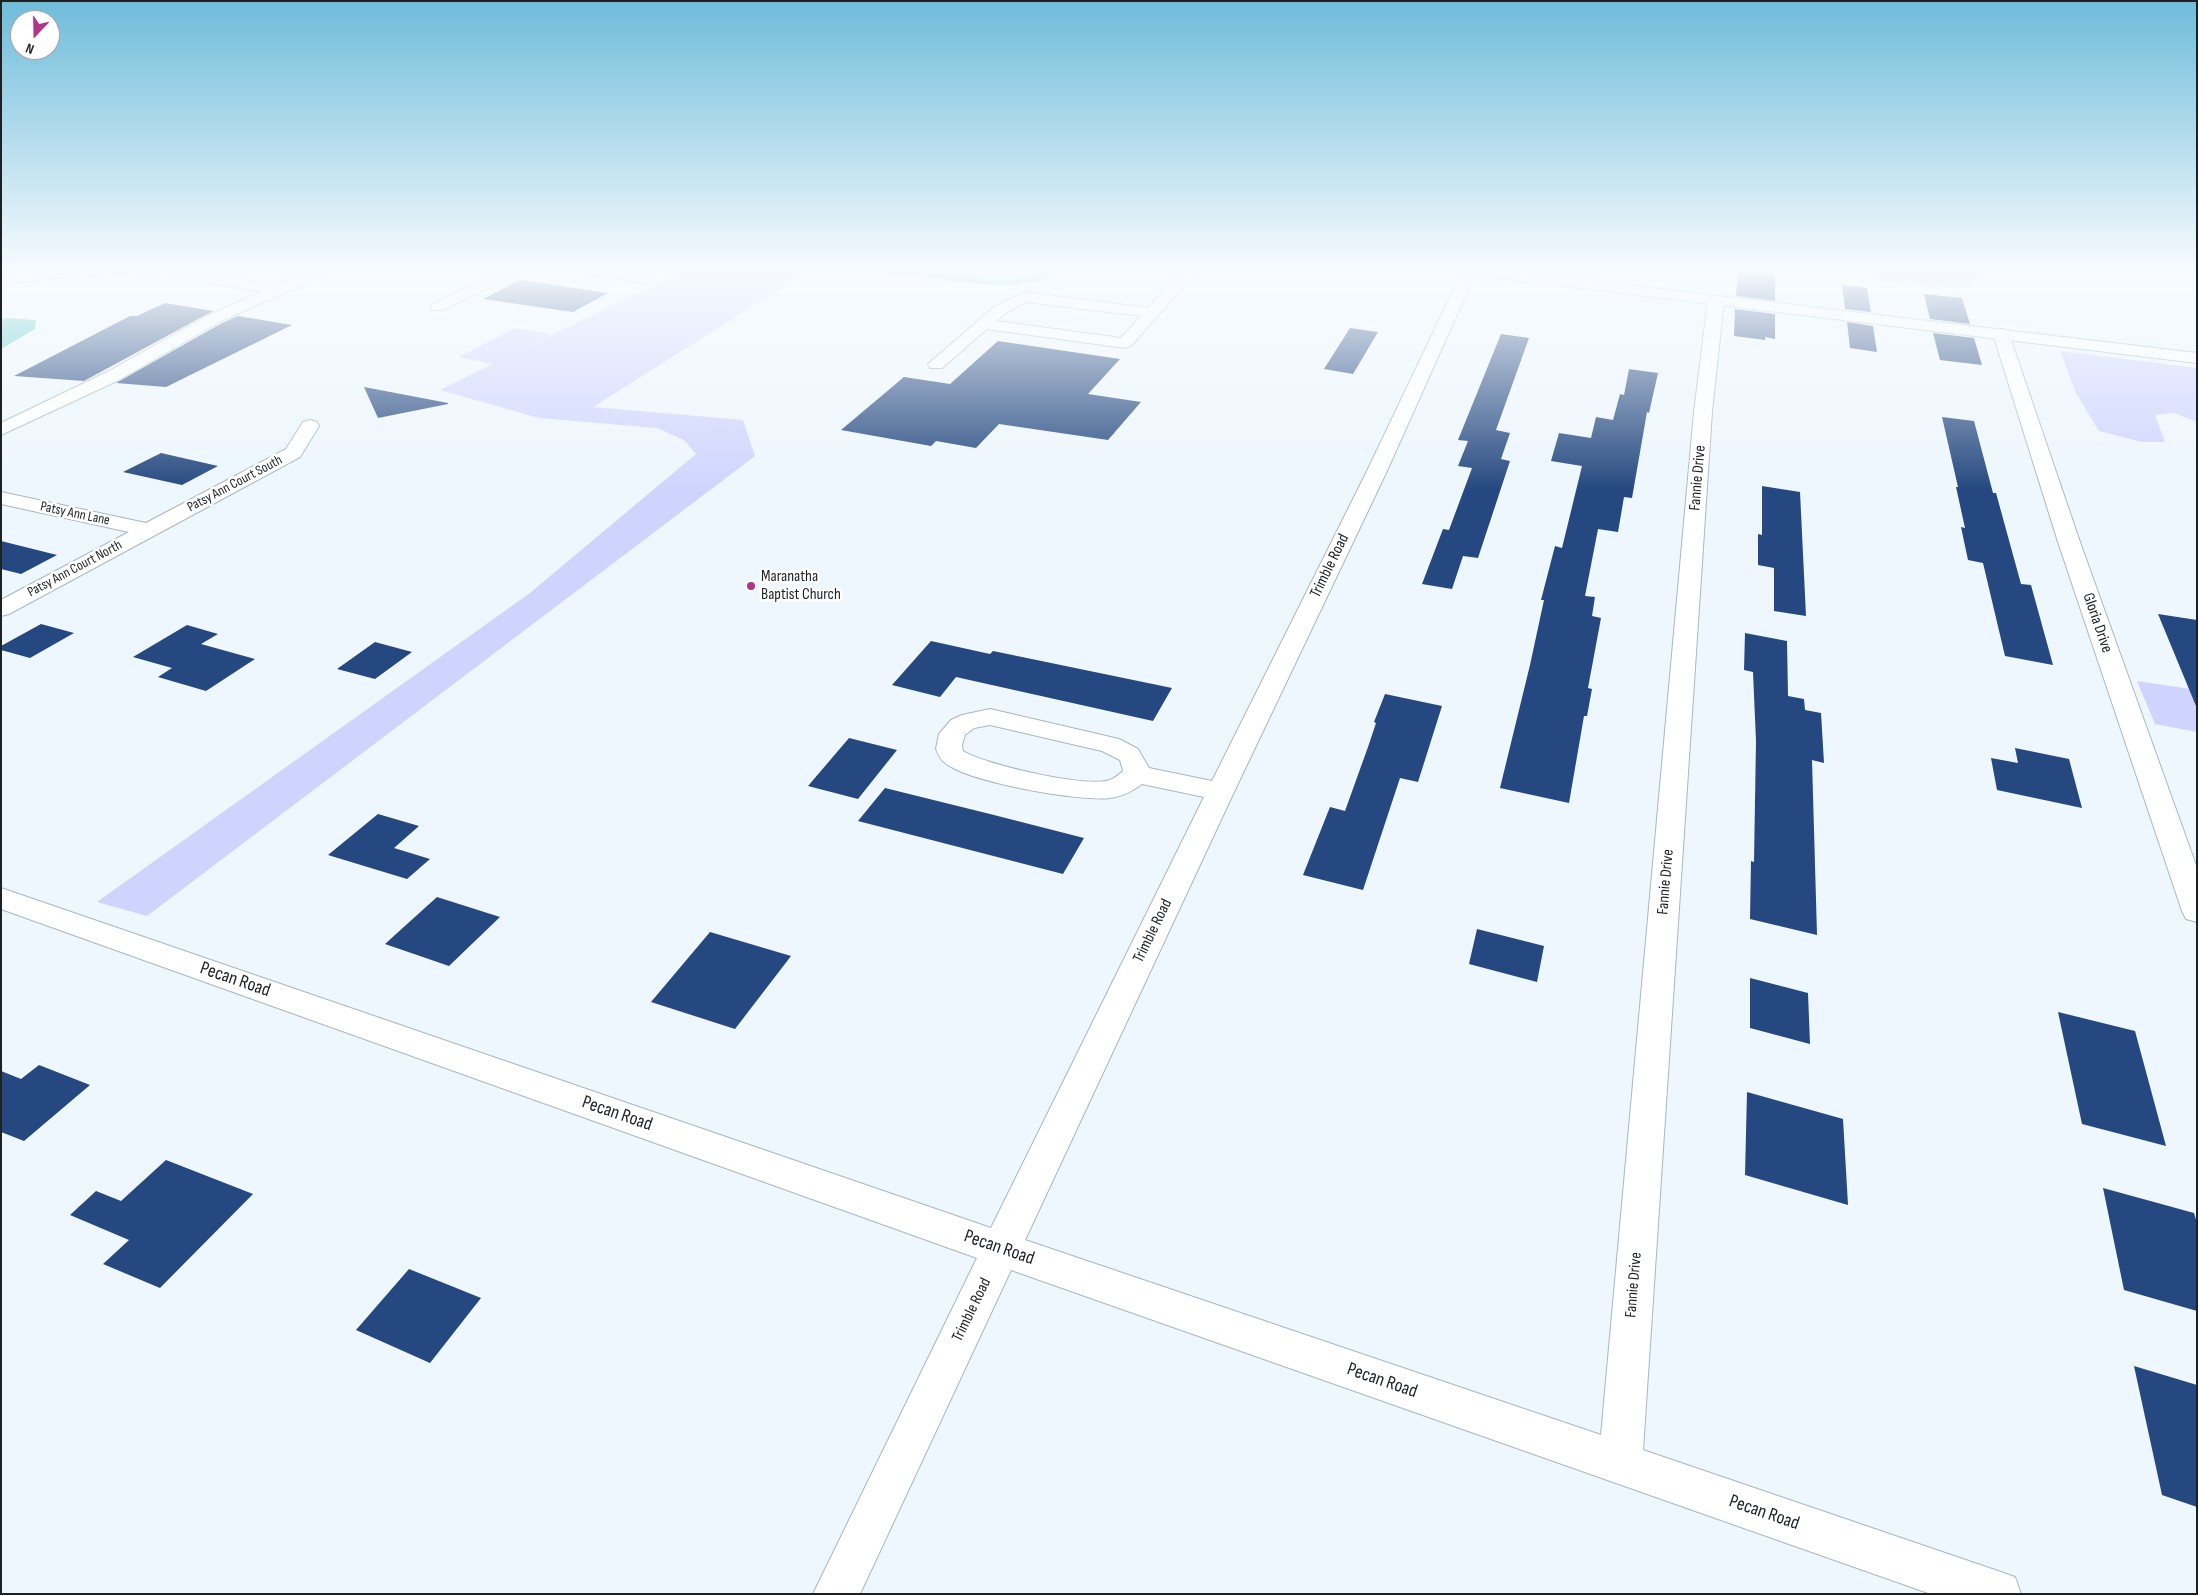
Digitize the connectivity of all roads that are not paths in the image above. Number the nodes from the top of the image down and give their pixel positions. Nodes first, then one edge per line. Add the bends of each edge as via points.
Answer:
1 (172, 342) edge
2 (961, 342) edge
3 (1432, 342) edge
4 (1711, 342) edge
5 (2004, 342) edge
6 (2070, 342) edge
7 (2197, 358) edge
8 (936, 364) dead end
9 (310, 426) dead end
10 (1, 430) edge
11 (1, 498) edge
12 (148, 530) junction
13 (1, 609) edge
14 (1137, 774) junction
15 (1220, 792) junction
16 (1, 898) edge
17 (2197, 911) edge
18 (1001, 1249) junction
19 (1620, 1463) junction
20 (836, 1594) edge
21 (1998, 1594) edge

1 - 10 street via 114,376
2 - 8 street
3 - 15 street, Trimble Road via 1376,473
4 - 19 street, Fannie Drive via 1702,422
5 - 17 street, Gloria Drive
6 - 7 street
9 - 12 street, Patsy Ann Court South via 293,452
11 - 12 street, Patsy Ann Lane
12 - 13 street, Patsy Ann Court North
14 - 14 street via 1136,762 1127,752 1110,745 990,717 960,725 952,733 948,746 953,757 968,765 1061,786 1113,789
14 - 15 street
15 - 18 street, Trimble Road
16 - 18 street, Pecan Road
18 - 19 street, Pecan Road
18 - 20 street, Trimble Road
19 - 21 street, Pecan Road

